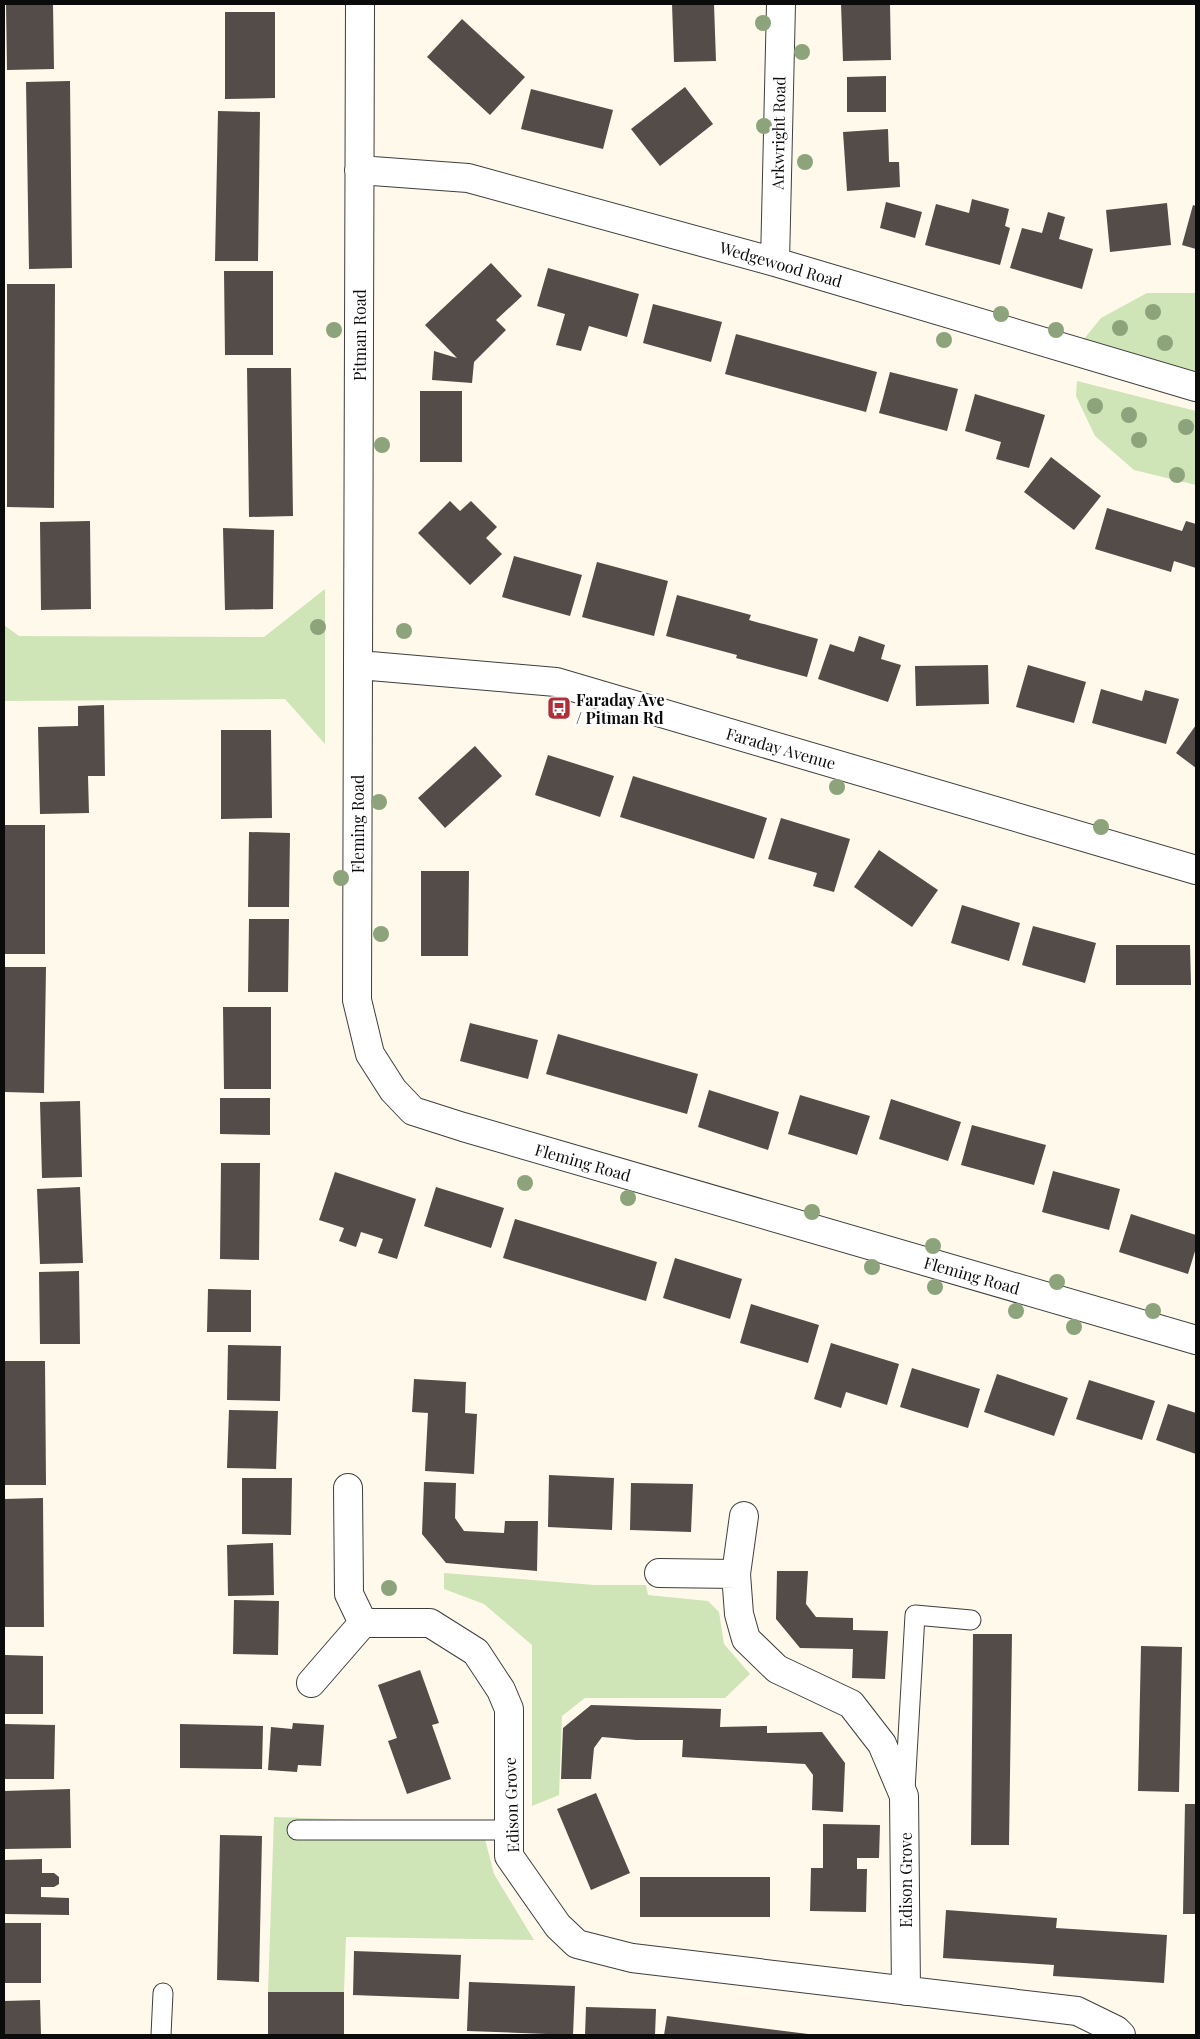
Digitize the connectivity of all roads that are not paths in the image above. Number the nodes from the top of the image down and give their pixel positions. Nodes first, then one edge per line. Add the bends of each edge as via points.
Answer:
1 (360, 4) edge
2 (781, 4) edge
3 (359, 170) junction
4 (775, 262) junction
5 (1196, 387) edge
6 (359, 665) junction
7 (1196, 870) edge
8 (1196, 1340) edge
9 (348, 1488) dead end
10 (744, 1516) dead end
11 (659, 1573) dead end
12 (736, 1574) junction
13 (971, 1620) dead end
14 (363, 1624) junction
15 (311, 1683) dead end
16 (904, 1796) junction
17 (297, 1830) dead end
18 (509, 1830) junction
19 (906, 1991) junction
20 (163, 1994) dead end
21 (161, 2035) edge
22 (1121, 2035) edge

1 - 3 street, Pitman Road
2 - 4 street, Arkwright Road
3 - 4 street, Wedgewood Road via 468,178
3 - 6 street, Pitman Road
4 - 5 street, Wedgewood Road
6 - 7 street, Faraday Avenue via 556,682
6 - 8 street, Fleming Road via 357,1000 370,1054 393,1090 413,1111
9 - 14 street via 349,1594
10 - 12 street, Edison Grove
11 - 12 street
12 - 16 street, Edison Grove via 739,1614 746,1639 777,1669 851,1704 882,1744
13 - 16 lane via 915,1616
14 - 15 street
14 - 18 street, Edison Grove via 430,1623 476,1652 501,1690 509,1709
16 - 19 street, Edison Grove
17 - 18 lane
18 - 19 street, Edison Grove via 509,1856 558,1926 577,1944 632,1958
19 - 22 street, Edison Grove via 1077,2011
20 - 21 lane

